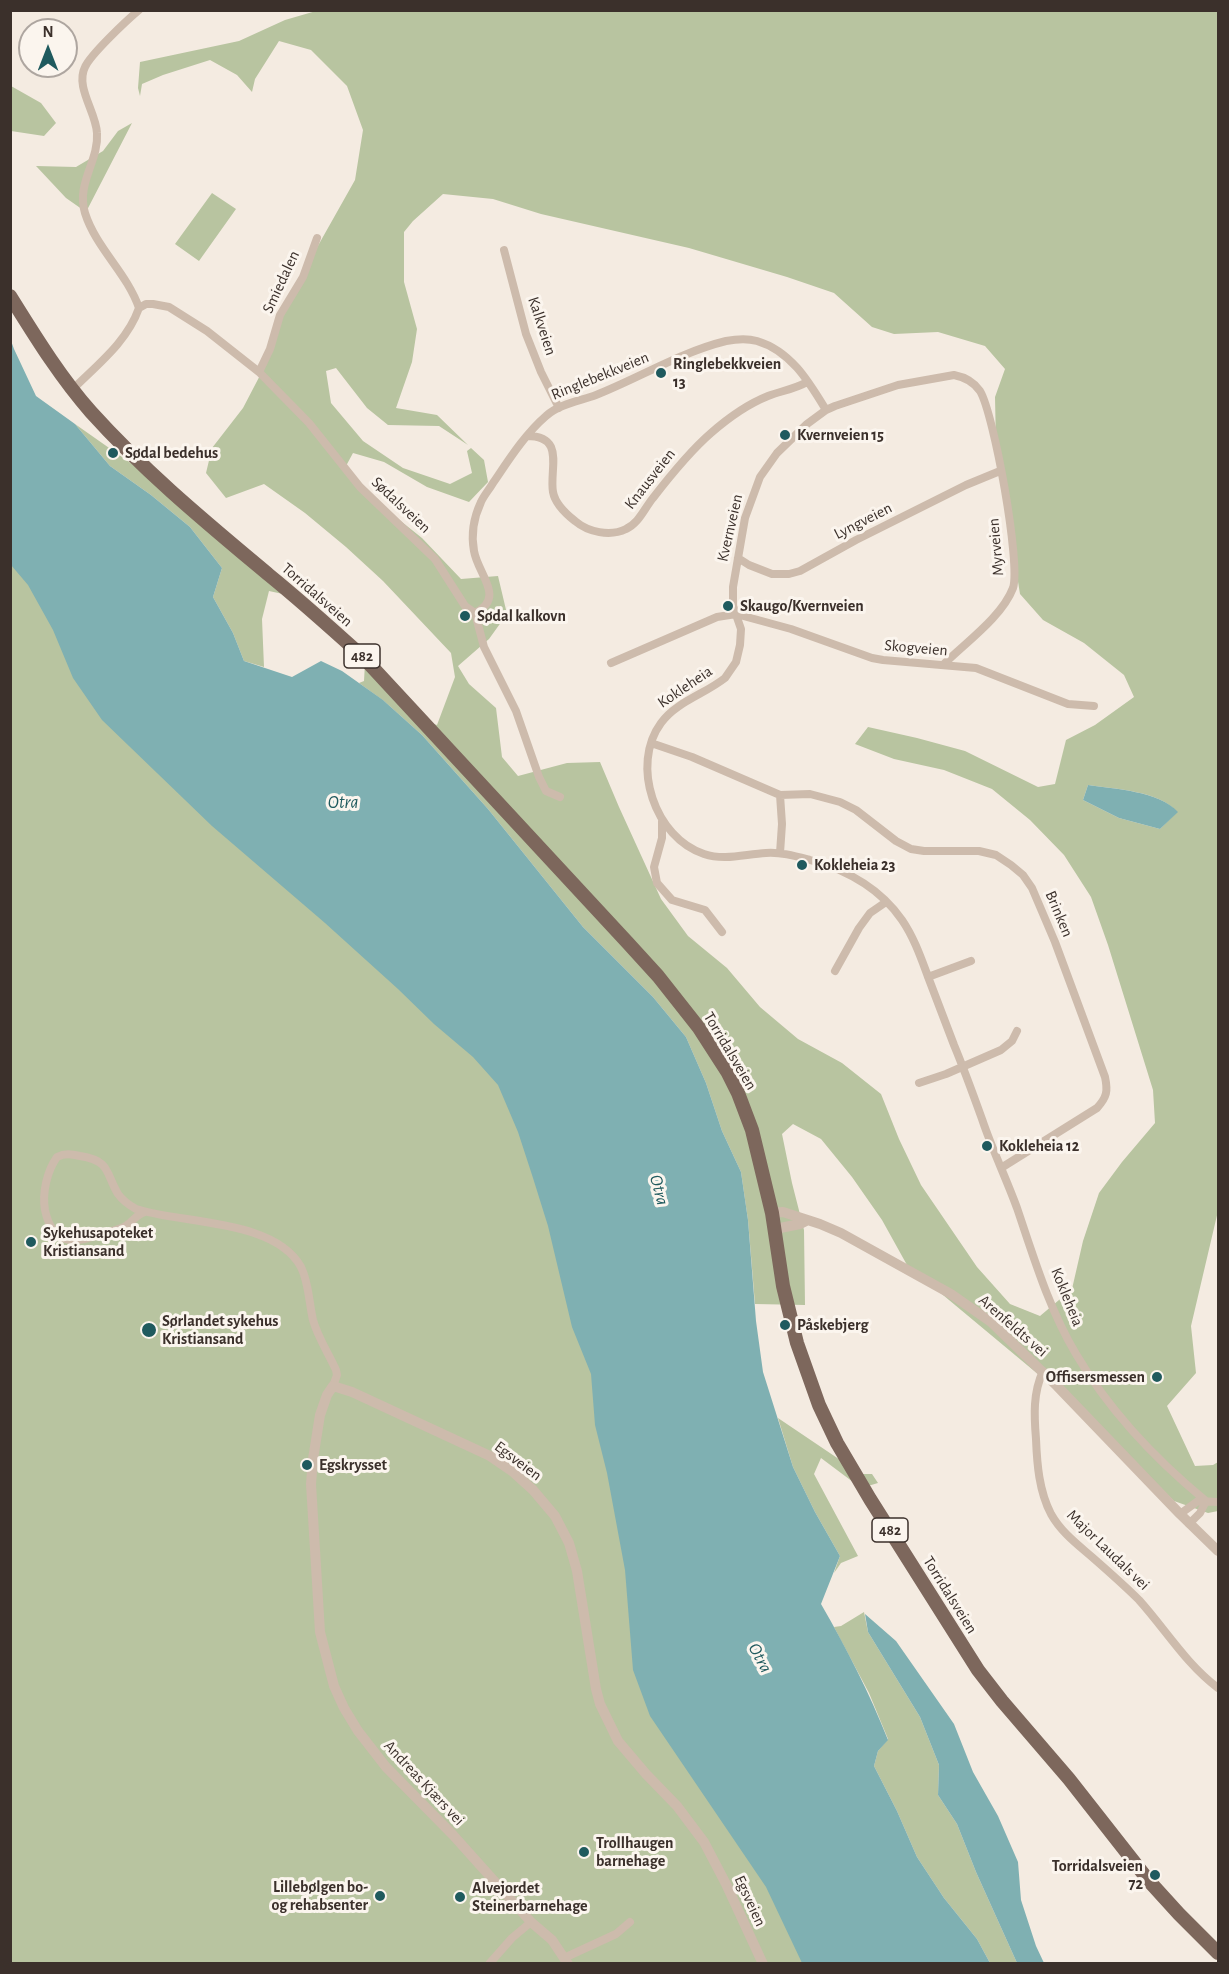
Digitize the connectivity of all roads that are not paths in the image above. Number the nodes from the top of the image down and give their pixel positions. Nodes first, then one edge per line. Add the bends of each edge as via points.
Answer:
1 (139, 10) edge
2 (318, 238) dead end
3 (504, 250) dead end
4 (10, 296) edge
5 (140, 308) junction
6 (260, 372) junction
7 (807, 382) junction
8 (73, 389) junction
9 (560, 408) junction
10 (826, 410) junction
11 (527, 436) junction
12 (1000, 471) junction
13 (738, 558) junction
14 (475, 613) junction
15 (736, 614) junction
16 (611, 663) dead end
17 (943, 665) junction
18 (1094, 706) dead end
19 (651, 743) junction
20 (780, 795) junction
21 (560, 797) dead end
22 (663, 820) junction
23 (780, 853) junction
24 (886, 902) junction
25 (722, 932) dead end
26 (971, 961) dead end
27 (835, 970) dead end
28 (928, 976) junction
29 (1017, 1031) dead end
30 (963, 1066) junction
31 (919, 1083) dead end
32 (1002, 1168) junction
33 (145, 1212) junction
34 (772, 1213) junction
35 (806, 1221) junction
36 (775, 1228) junction
37 (1043, 1371) junction
38 (333, 1386) junction
39 (1206, 1502) junction
40 (1218, 1502) edge
41 (1179, 1514) junction
42 (1189, 1524) junction
43 (1218, 1551) edge
44 (1218, 1688) edge
45 (531, 1922) junction
46 (630, 1922) dead end
47 (1218, 1953) edge
48 (566, 1961) edge
49 (489, 1964) edge
50 (763, 1964) edge

1 - 5 street via 93,56 83,72 98,136 83,189 84,207 93,230
2 - 6 street, Smiedalen via 303,277 280,315
3 - 9 street, Kalkveien via 526,334
4 - 8 main road, Torridalsveien / 482
5 - 6 street, Sødalsveien via 146,304 169,307
5 - 8 street via 124,339
6 - 14 street, Sødalsveien via 309,423 360,487 426,549 465,606
7 - 9 street, Ringlebekkveien via 784,354 757,341 736,339
7 - 10 street, Ringlebekkveien
7 - 11 street, Knausveien via 760,400 712,432 680,464 634,524 620,532 589,530 567,514 553,492 549,443
8 - 34 main road, Torridalsveien / 482 via 142,465 362,656 658,976 699,1028 738,1093 759,1154
9 - 11 street, Ringlebekkveien
10 - 12 street, Kvernveien via 898,385 945,375 960,376 974,384 984,400
10 - 13 street, Kvernveien via 777,453 760,477 745,518
11 - 14 street, Ringlebekkveien via 477,512 473,548 490,596 486,606
12 - 13 street, Lyngveien via 800,571 772,574
12 - 17 street, Myrveien via 1013,546 1014,584 996,613
13 - 15 street, Kvernveien via 732,587
14 - 21 street, Sødalsveien via 484,647 516,711 539,777 546,791
15 - 16 street via 717,617
15 - 17 street, Skogveien via 872,658
15 - 19 street, Kokleheia via 741,637 732,670 717,684 669,712
17 - 18 street, Skogveien via 976,668 1068,704
19 - 20 street, Brinken
19 - 22 street, Kokleheia via 648,777
20 - 23 street
20 - 32 street, Brinken via 810,794 840,802 911,849 970,850 996,855 1017,870 1032,888 1105,1077 1107,1093 1097,1108
22 - 23 street, Kokleheia via 683,843 712,856
22 - 25 street via 654,867 657,883 672,900 705,910
23 - 24 street, Kokleheia via 847,872
24 - 27 street via 859,928
24 - 28 street, Kokleheia via 906,927
26 - 28 street
28 - 30 street, Kokleheia
29 - 30 street via 1001,1050
30 - 31 street
30 - 32 street, Kokleheia
32 - 39 street, Kokleheia via 1052,1305 1075,1354 1103,1397 1141,1442
33 - 33 street via 125,1203 99,1161 70,1154 57,1157 51,1165 45,1208 52,1229 67,1241 127,1226
33 - 38 street via 242,1229 286,1249 305,1278 316,1330 336,1370
34 - 35 street, Arenfeldts vei via 783,1212
34 - 36 main road, Torridalsveien / 482
35 - 36 street
35 - 37 street, Arenfeldts vei via 841,1233 951,1294 991,1322
36 - 47 main road, Torridalsveien / 482 via 786,1300 809,1378 831,1431 875,1507 978,1670 1149,1881
37 - 41 street, Arenfeldts vei
37 - 44 street, Major Laudals vei via 1036,1390 1035,1428 1044,1499 1052,1515 1073,1540 1125,1586 1188,1660
38 - 45 street, Andreas Kjærs vei via 320,1415 311,1484 320,1632 334,1686 358,1731 386,1767
38 - 50 street, Egsveien via 490,1456 533,1490 555,1516 577,1571 596,1689 611,1728 704,1842
39 - 40 street
39 - 41 street via 1198,1501
39 - 42 street
41 - 42 street, Arenfeldts vei
42 - 43 street, Arenfeldts vei
45 - 48 street, Andreas Kjærs vei via 552,1940
45 - 49 street
46 - 48 street, Andreas Kjærs vei

